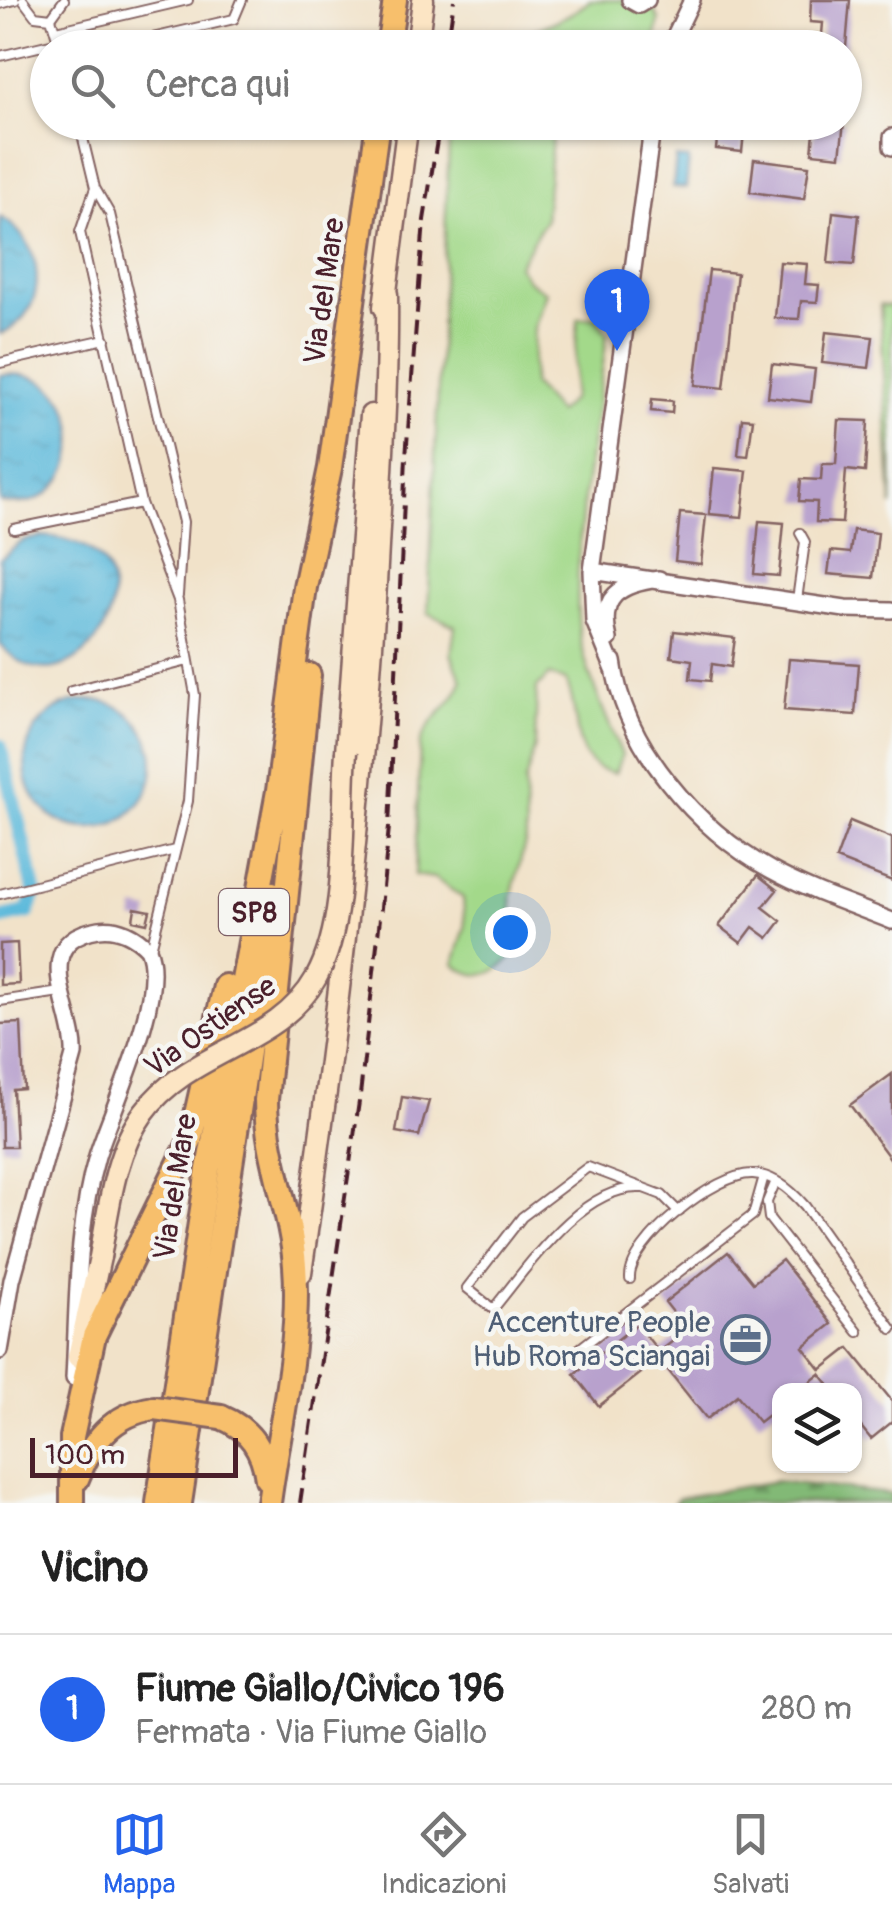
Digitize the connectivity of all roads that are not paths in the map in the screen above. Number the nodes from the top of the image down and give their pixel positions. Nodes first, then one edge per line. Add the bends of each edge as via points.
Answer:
1 (15, 0) edge
2 (24, 0) edge
3 (64, 0) edge
4 (188, 0) edge
5 (242, 0) edge
6 (395, 0) edge
7 (423, 0) edge
8 (630, 0) edge
9 (648, 0) edge
10 (692, 0) edge
11 (0, 4) edge
12 (52, 18) junction
13 (56, 30) edge
14 (60, 30) edge
15 (187, 30) edge
16 (391, 30) edge
17 (419, 30) edge
18 (678, 30) edge
19 (30, 50) edge
20 (0, 56) edge
21 (892, 138) edge
22 (83, 140) edge
23 (376, 140) edge
24 (406, 140) edge
25 (651, 140) edge
26 (892, 147) edge
27 (95, 188) junction
28 (387, 294) junction
29 (105, 340) junction
30 (0, 363) edge
31 (330, 468) junction
32 (141, 502) junction
33 (14, 529) dead end
34 (800, 533) dead end
35 (592, 571) junction
36 (659, 579) junction
37 (178, 600) junction
38 (797, 600) junction
39 (892, 610) edge
40 (188, 661) junction
41 (614, 670) junction
42 (308, 675) junction
43 (71, 691) dead end
44 (290, 700) junction
45 (176, 850) junction
46 (0, 894) edge
47 (892, 921) edge
48 (150, 954) junction
49 (60, 992) junction
50 (0, 1001) edge
51 (764, 1176) junction
52 (776, 1182) junction
53 (640, 1188) junction
54 (679, 1212) junction
55 (90, 1260) junction
56 (630, 1278) dead end
57 (6, 1281) edge
58 (295, 1312) junction
59 (892, 1329) edge
60 (858, 1332) dead end
61 (0, 1351) edge
62 (566, 1359) dead end
63 (72, 1437) junction
64 (72, 1498) edge
65 (158, 1503) edge
66 (180, 1503) edge
67 (269, 1503) edge

1 - 11 lane
2 - 12 lane via 35,16
3 - 12 lane
4 - 14 lane
5 - 15 lane via 234,19
6 - 16 main road
7 - 17 main road
8 - 9 street
10 - 18 street
12 - 13 lane
19 - 20 lane
21 - 26 street
22 - 27 lane
23 - 31 main road, Via del Mare / SP8
24 - 28 main road, Via Ostiense
25 - 35 street
27 - 29 lane via 80,232
27 - 37 lane via 110,214 183,522
28 - 55 main road, Via Ostiense, bridge via 372,389 335,911 321,967 287,1014 184,1074 145,1110 120,1159
28 - 58 main road, Via Ostiense via 372,654 352,890
29 - 30 lane
29 - 32 lane
31 - 42 main road, Via del Mare / SP8
31 - 44 main road, Via del Mare / SP8
32 - 33 lane
32 - 37 lane
34 - 38 lane
35 - 36 street
35 - 41 street via 594,621
36 - 38 street
36 - 41 street via 627,584 606,602
37 - 40 lane
38 - 39 street
40 - 43 lane
40 - 45 lane via 194,766
41 - 47 street via 654,758 708,823 771,870
42 - 58 main road via 266,1100 294,1251
42 - 66 main road, Via del Mare / SP8
44 - 63 main road via 197,1120 167,1193 101,1316
44 - 65 main road, Via del Mare / SP8
45 - 46 lane
45 - 48 lane
48 - 49 street via 121,931 83,934 58,963
48 - 55 street via 131,1068 97,1156
49 - 50 lane
49 - 57 street via 74,1055
51 - 52 lane
51 - 54 lane via 735,1175
51 - 62 lane via 753,1215
52 - 59 lane via 805,1206
52 - 60 lane via 766,1202 769,1218
53 - 53 lane via 588,1167 576,1173 522,1216 467,1288 494,1309 561,1230 611,1192
53 - 54 lane via 662,1195
54 - 56 lane via 633,1257
55 - 63 main road, Via Ostiense
57 - 61 street
58 - 67 main road, Via Ostiense
63 - 64 main road, Via Ostiense
64 - 67 main road, bridge via 104,1431 131,1412 154,1408 221,1417 239,1426 264,1462

